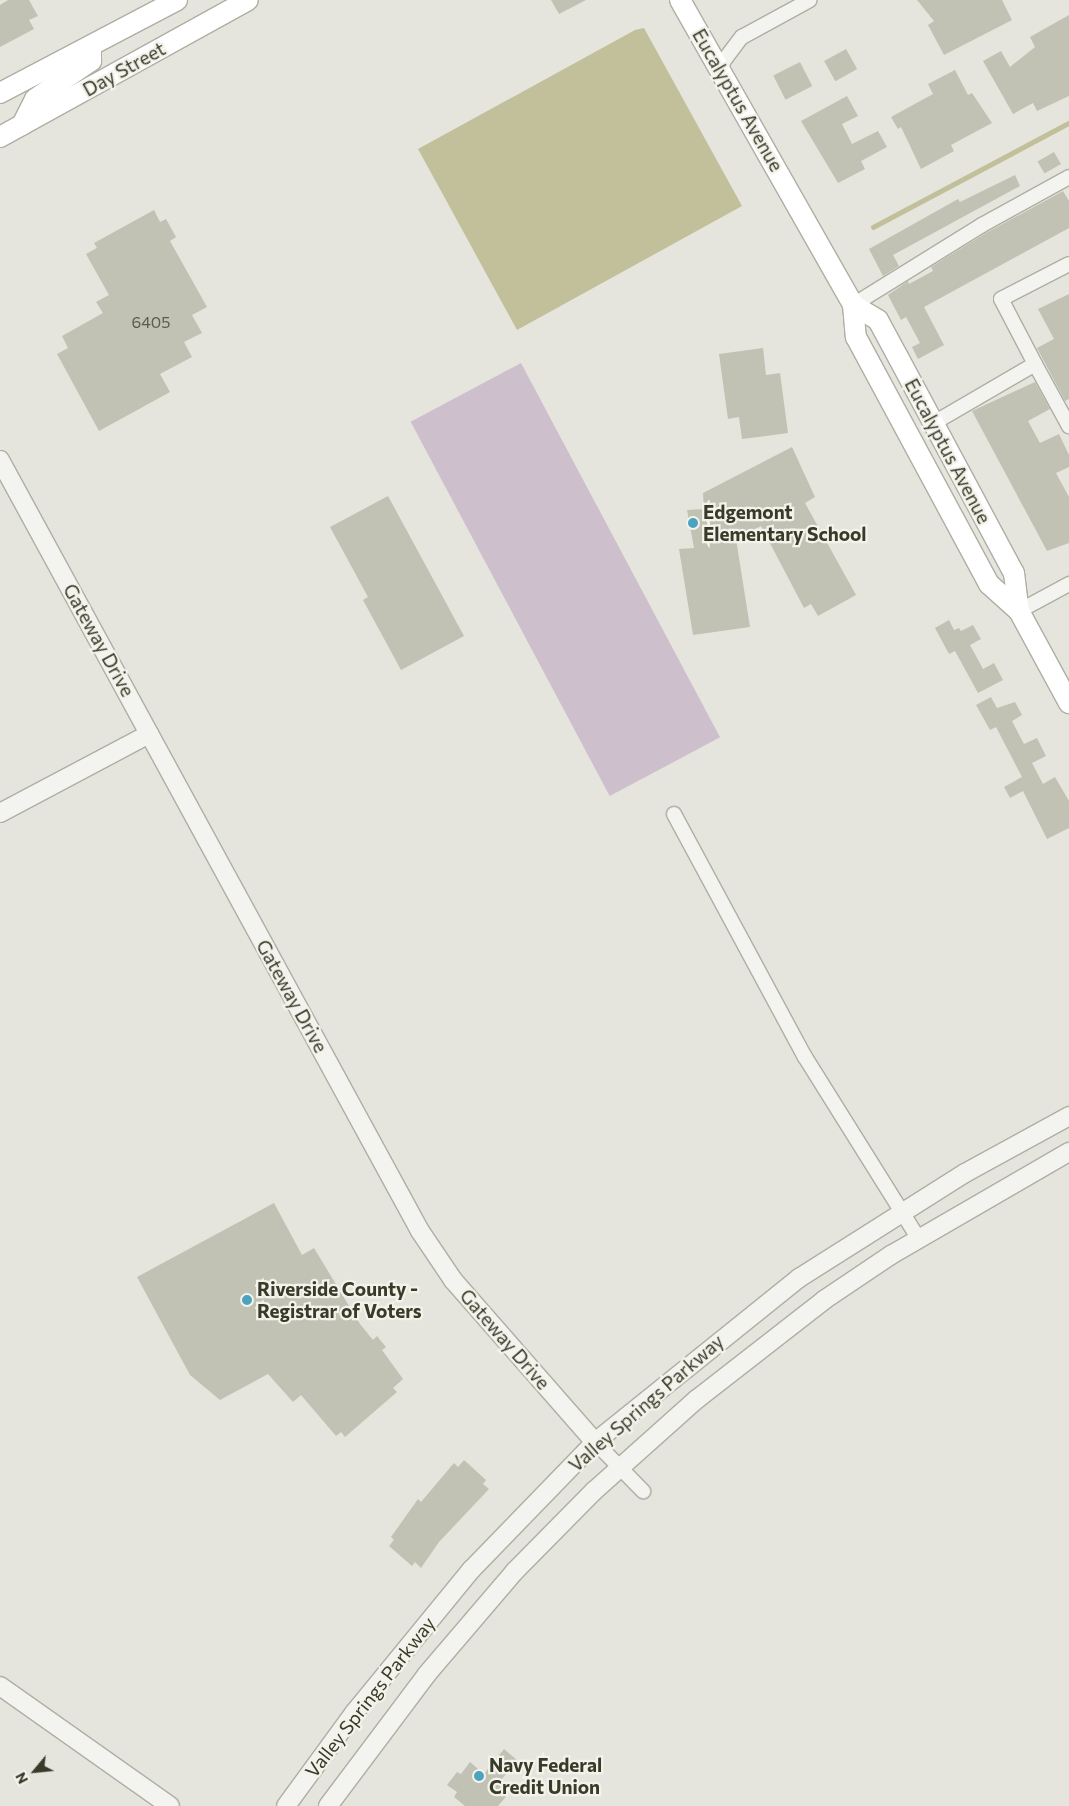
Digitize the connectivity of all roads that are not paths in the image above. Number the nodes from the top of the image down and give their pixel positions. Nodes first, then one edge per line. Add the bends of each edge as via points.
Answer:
1 (176, 0) edge
2 (248, 0) edge
3 (680, 0) edge
4 (810, 0) edge
5 (234, 5) edge
6 (91, 46) junction
7 (719, 67) junction
8 (0, 93) edge
9 (22, 125) junction
10 (0, 137) edge
11 (1069, 177) edge
12 (1069, 264) edge
13 (853, 305) junction
14 (1035, 364) junction
15 (932, 424) junction
16 (1069, 426) edge
17 (0, 460) edge
18 (1069, 584) edge
19 (1019, 611) junction
20 (1069, 703) edge
21 (149, 734) junction
22 (0, 813) edge
23 (674, 814) dead end
24 (1069, 1116) edge
25 (1069, 1152) edge
26 (902, 1211) junction
27 (918, 1238) junction
28 (595, 1442) junction
29 (620, 1467) junction
30 (643, 1491) dead end
31 (0, 1686) edge
32 (170, 1806) edge
33 (286, 1806) edge
34 (328, 1806) edge

1 - 6 main road, Day Street
2 - 5 main road, Day Street
3 - 7 main road, Eucalyptus Avenue
4 - 7 street via 742,37
5 - 9 main road, Day Street
6 - 8 main road, Day Street
6 - 9 main road via 91,61 35,99
7 - 13 main road, Eucalyptus Avenue
9 - 10 main road, Day Street
11 - 13 street via 982,225
12 - 14 street via 1001,299
13 - 15 main road, Eucalyptus Avenue via 878,320
13 - 19 main road, Eucalyptus Avenue via 856,337 989,584
14 - 15 street
14 - 16 street
15 - 19 main road, Eucalyptus Avenue via 1014,573
17 - 21 street, Gateway Drive
18 - 19 street
19 - 20 main road, Eucalyptus Avenue
21 - 22 street
21 - 28 street, Gateway Drive via 420,1231 453,1280
23 - 26 street via 805,1057
24 - 26 street, Valley Springs Parkway
25 - 27 street, Valley Springs Parkway
26 - 27 street
26 - 28 street, Valley Springs Parkway via 799,1278
27 - 29 street, Valley Springs Parkway via 824,1300 761,1347
28 - 29 street, Gateway Drive
28 - 33 street, Valley Springs Parkway via 472,1569 354,1713
29 - 30 street, Gateway Drive
29 - 34 street, Valley Springs Parkway via 515,1571 426,1674
31 - 32 street

